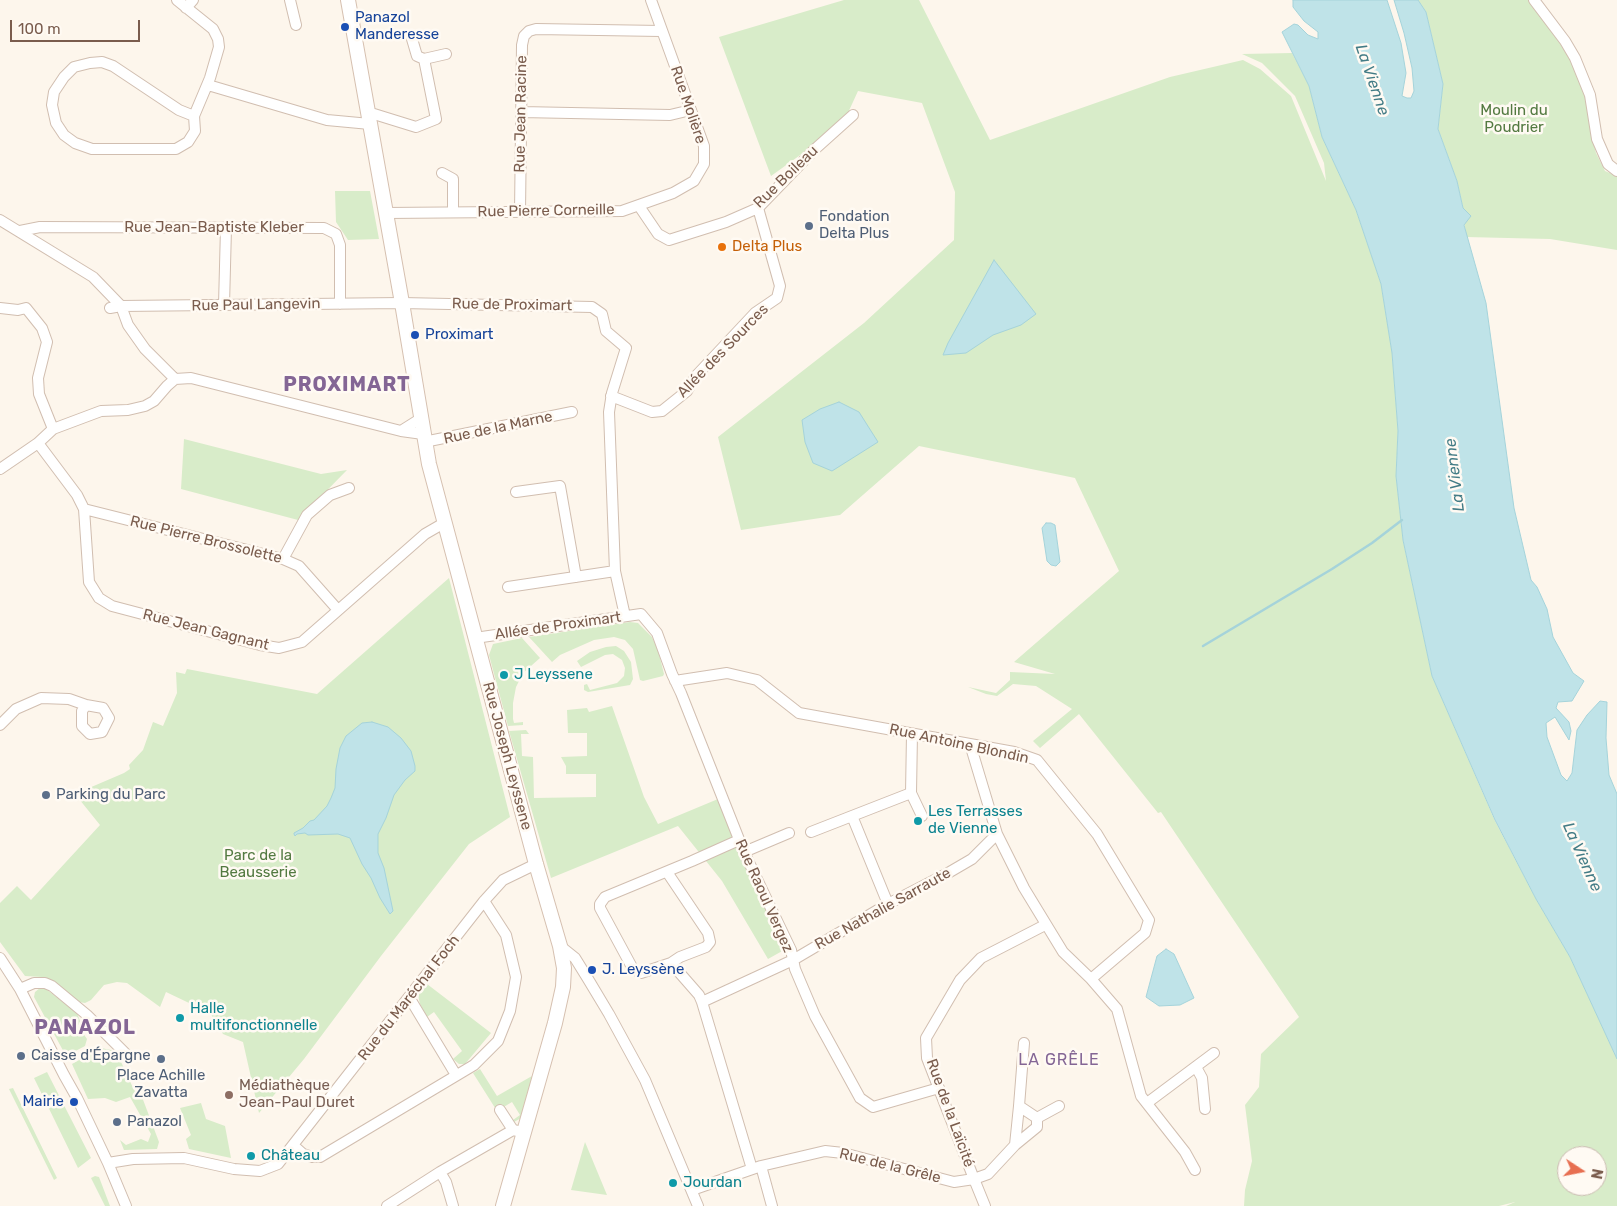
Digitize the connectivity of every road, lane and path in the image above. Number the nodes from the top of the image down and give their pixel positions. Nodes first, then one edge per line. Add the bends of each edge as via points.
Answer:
1 (177, 0) edge
2 (290, 0) edge
3 (348, 0) edge
4 (651, 0) edge
5 (1534, 0) edge
6 (189, 4) edge
7 (296, 25) dead end
8 (661, 31) junction
9 (412, 39) dead end
10 (446, 54) dead end
11 (424, 59) junction
12 (208, 85) junction
13 (691, 110) junction
14 (521, 112) junction
15 (854, 115) dead end
16 (194, 116) junction
17 (369, 119) junction
18 (1617, 171) edge
19 (442, 173) dead end
20 (639, 206) junction
21 (758, 208) junction
22 (453, 212) junction
23 (520, 212) junction
24 (386, 213) junction
25 (0, 220) edge
26 (226, 228) junction
27 (20, 231) junction
28 (402, 303) junction
29 (340, 304) junction
30 (120, 306) junction
31 (224, 306) junction
32 (0, 308) edge
33 (110, 308) dead end
34 (175, 379) junction
35 (611, 396) junction
36 (572, 412) dead end
37 (420, 419) junction
38 (53, 428) junction
39 (401, 431) junction
40 (424, 438) junction
41 (38, 443) junction
42 (0, 469) edge
43 (349, 488) dead end
44 (516, 492) dead end
45 (84, 509) junction
46 (444, 523) junction
47 (283, 559) junction
48 (615, 571) junction
49 (576, 577) junction
50 (508, 587) dead end
51 (338, 610) junction
52 (641, 614) joint
53 (625, 616) junction
54 (475, 638) junction
55 (675, 681) junction
56 (86, 706) dead end
57 (0, 725) edge
58 (912, 734) junction
59 (970, 744) junction
60 (911, 793) junction
61 (852, 816) junction
62 (922, 816) dead end
63 (811, 832) dead end
64 (788, 833) dead end
65 (997, 834) junction
66 (739, 840) junction
67 (744, 852) junction
68 (536, 864) junction
69 (667, 872) junction
70 (484, 901) junction
71 (888, 904) junction
72 (1045, 925) junction
73 (560, 946) junction
74 (0, 958) edge
75 (793, 960) junction
76 (671, 963) junction
77 (564, 968) junction
78 (583, 972) junction
79 (1091, 979) junction
80 (20, 989) junction
81 (409, 997) junction
82 (702, 1002) junction
83 (1024, 1044) dead end
84 (1214, 1053) dead end
85 (127, 1055) dead end
86 (1196, 1067) junction
87 (456, 1075) junction
88 (939, 1088) junction
89 (1147, 1103) junction
90 (1019, 1106) junction
91 (1059, 1106) dead end
92 (1205, 1109) dead end
93 (500, 1110) dead end
94 (1037, 1118) junction
95 (518, 1131) junction
96 (1015, 1145) junction
97 (294, 1146) junction
98 (108, 1163) junction
99 (756, 1167) junction
100 (1195, 1170) dead end
101 (440, 1172) junction
102 (974, 1178) junction
103 (692, 1190) junction
104 (126, 1206) edge
105 (386, 1206) edge
106 (453, 1206) edge
107 (503, 1206) edge
108 (698, 1206) edge
109 (772, 1206) edge
110 (985, 1206) edge

1 - 6 street
2 - 7 street
3 - 17 street, Rue Joseph Leyssene
4 - 8 street, Rue Molière
5 - 18 street via 1575,58 1590,95 1597,140 1608,164
6 - 12 street via 213,29 218,39 219,48
8 - 13 street, Rue Molière
8 - 14 street, Rue Jean Racine via 529,31 522,45
9 - 11 street via 417,56
10 - 11 street
11 - 17 street via 436,119 416,127 374,114
12 - 16 street
12 - 17 street via 327,120
13 - 14 street via 670,115
13 - 20 street, Rue Molière via 704,146 704,164 694,180
14 - 23 street, Rue Jean Racine
15 - 21 street, Rue Boileau via 814,150
16 - 16 street via 102,62 74,67 54,92 52,106 56,123 64,135 75,143 92,148 176,150 188,142 195,131
17 - 24 street, Rue Joseph Leyssene
19 - 22 street via 452,179
20 - 21 street, Rue Boileau via 658,234 669,240
20 - 23 street, Rue Pierre Corneille via 622,211
21 - 35 street, Allée des Sources via 780,286 777,298 749,320 695,377 687,391 662,411 652,412
22 - 23 street, Rue Pierre Corneille
22 - 24 street, Rue Pierre Corneille
24 - 28 street, Rue Joseph Leyssene
25 - 27 street
26 - 27 street, Rue Jean-Baptiste Kleber via 40,227
26 - 29 street, Rue Jean-Baptiste Kleber via 324,228 336,234 340,245
26 - 31 street
27 - 30 street via 93,277
28 - 29 street, Rue Paul Langevin
28 - 35 street, Rue de Proximart via 592,307 602,314 606,331 626,348
28 - 37 street, Rue Joseph Leyssene
29 - 31 street, Rue Paul Langevin
30 - 31 street, Rue Paul Langevin
30 - 33 street, Rue Paul Langevin
30 - 34 street via 128,325 145,349
32 - 38 street via 26,308 42,328 47,342 38,378 39,394
34 - 38 street via 146,406 101,411
34 - 39 street, Rue de la Marne via 192,378
35 - 48 street
36 - 40 street, Rue de la Marne
37 - 39 street
37 - 40 street, Rue Joseph Leyssene
38 - 41 street
39 - 40 street, Rue de la Marne
40 - 46 street, Rue Joseph Leyssene
41 - 42 street
41 - 45 street, Rue Jean Gagnant
43 - 47 street via 330,495 307,515
44 - 49 street via 560,486
45 - 47 street, Rue Pierre Brossolette
45 - 51 street, Rue Jean Gagnant via 89,582 99,598 112,606 260,646 279,648 302,642
46 - 51 street, Rue Jean Gagnant via 424,534
46 - 54 street, Rue Joseph Leyssene
47 - 51 street, Rue Pierre Brossolette via 299,566
48 - 49 street
48 - 53 street
49 - 50 street
52 - 53 street, Allée de Proximart
52 - 55 street, Rue Raoul Vergez via 658,633
53 - 54 street, Allée de Proximart
54 - 68 street, Rue Joseph Leyssene
55 - 58 street, Rue Antoine Blondin via 727,673 757,680 799,713
55 - 66 street, Rue Raoul Vergez
56 - 57 street via 69,700 41,698 16,709
58 - 59 street, Rue Antoine Blondin
58 - 60 street
59 - 65 street
59 - 79 street, Rue Antoine Blondin via 1037,760 1097,834 1149,920 1145,933
60 - 61 street
60 - 62 street
61 - 63 street
61 - 71 street
64 - 67 street
65 - 71 street, Rue Nathalie Sarraute via 972,859
65 - 72 street
66 - 67 street, Rue Raoul Vergez
66 - 69 street
67 - 75 street, Rue Raoul Vergez
68 - 70 street, Rue du Maréchal Foch via 503,880
68 - 73 street, Rue Joseph Leyssene
69 - 76 street via 708,933 710,942 706,947
69 - 76 street via 605,897 600,908 633,969 641,973
70 - 81 street, Rue du Maréchal Foch
70 - 87 street via 506,935 516,977 510,1011 498,1041 474,1064
71 - 75 street, Rue Nathalie Sarraute
72 - 79 street via 1063,952
72 - 88 street, Rue de la Laïcité via 981,958 960,980 926,1038 927,1058
73 - 77 street, Rue Joseph Leyssene
73 - 78 street via 575,958
74 - 80 street
75 - 82 street, Rue Nathalie Sarraute
75 - 88 street, Rue Raoul Vergez via 815,1016 860,1098 873,1107
76 - 82 street
77 - 78 street
77 - 95 street, Rue Joseph Leyssene via 555,1023
78 - 103 street via 645,1080
79 - 89 street via 1117,1009 1141,1096
80 - 85 street via 34,983 52,986
80 - 98 street
81 - 87 street
81 - 97 street, Rue du Maréchal Foch
82 - 99 street
83 - 90 street
84 - 86 street
86 - 89 street
86 - 92 street via 1202,1078
87 - 97 street via 320,1157 303,1154
88 - 102 street, Rue de la Laïcité
89 - 100 street
90 - 94 street
90 - 96 street
91 - 94 street, Rue de la Grêle
93 - 95 street
94 - 96 street, Rue de la Grêle via 1037,1127
95 - 101 street
95 - 107 street, Rue Joseph Leyssene
96 - 102 street, Rue de la Grêle via 988,1174
97 - 98 street, Rue du Maréchal Foch via 278,1164 260,1171 184,1158
98 - 104 street
99 - 102 street, Rue de la Grêle via 825,1151 954,1182
99 - 103 street, Rue de la Grêle
99 - 109 street
101 - 105 street
101 - 106 street
102 - 110 street
103 - 108 street

